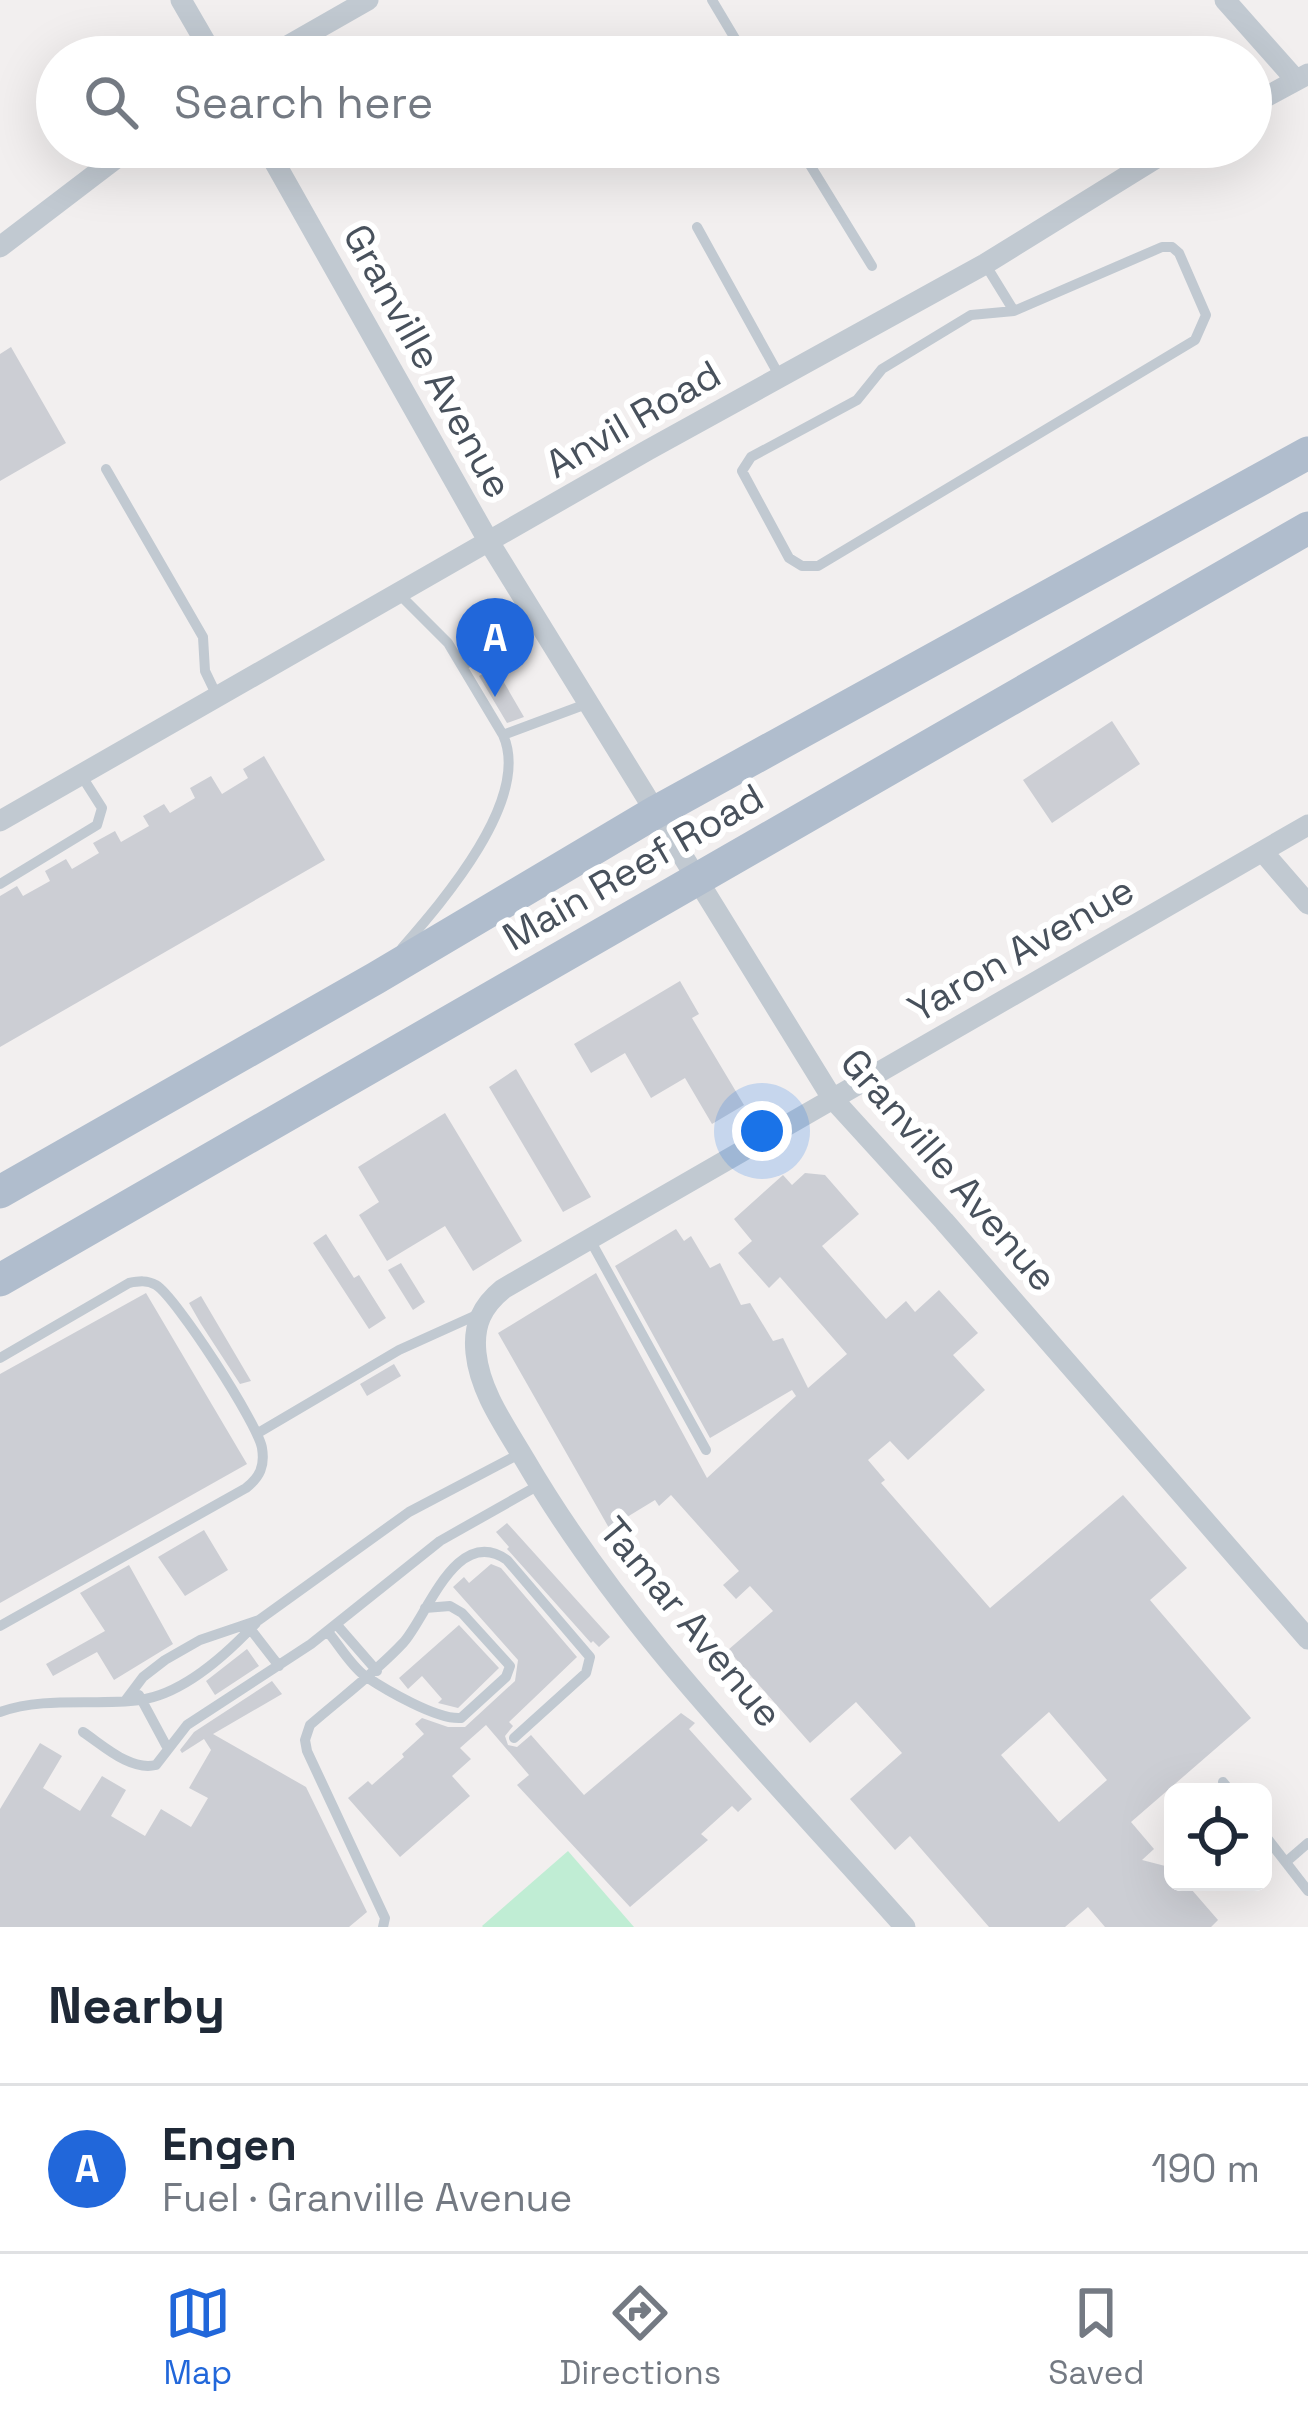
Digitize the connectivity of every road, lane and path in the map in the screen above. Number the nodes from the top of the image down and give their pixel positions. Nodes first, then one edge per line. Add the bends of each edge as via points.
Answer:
1 (181, 0) edge
2 (712, 0) edge
3 (1225, 0) edge
4 (366, 1) edge
5 (202, 36) edge
6 (305, 36) edge
7 (733, 36) edge
8 (1261, 36) edge
9 (1272, 47) edge
10 (1302, 77) edge
11 (1272, 93) edge
12 (103, 168) edge
13 (278, 168) edge
14 (812, 168) edge
15 (1140, 168) edge
16 (697, 226) dead end
17 (0, 247) edge
18 (985, 264) junction
19 (872, 266) dead end
20 (1014, 311) junction
21 (780, 377) junction
22 (1308, 453) edge
23 (106, 469) dead end
24 (1308, 528) edge
25 (489, 542) junction
26 (398, 593) junction
27 (535, 617) junction
28 (463, 666) junction
29 (217, 696) junction
30 (589, 703) junction
31 (503, 735) junction
32 (81, 775) junction
33 (654, 812) junction
34 (0, 821) edge
35 (1308, 825) edge
36 (1263, 852) junction
37 (694, 880) junction
38 (0, 884) edge
39 (1308, 904) edge
40 (376, 978) junction
41 (832, 1098) junction
42 (0, 1192) edge
43 (589, 1238) junction
44 (0, 1280) edge
45 (478, 1322) junction
46 (0, 1358) edge
47 (258, 1433) junction
48 (706, 1450) dead end
49 (520, 1453) junction
50 (539, 1485) junction
51 (425, 1608) junction
52 (252, 1624) junction
53 (0, 1626) edge
54 (332, 1628) junction
55 (1308, 1639) edge
56 (279, 1666) junction
57 (374, 1675) junction
58 (134, 1688) junction
59 (142, 1700) junction
60 (124, 1701) junction
61 (0, 1712) edge
62 (83, 1732) dead end
63 (514, 1738) dead end
64 (168, 1749) junction
65 (1308, 1843) edge
66 (1272, 1844) edge
67 (1286, 1862) junction
68 (1308, 1891) edge
69 (383, 1927) edge
70 (905, 1927) edge

1 - 5 street
2 - 7 lane
3 - 8 street
4 - 6 street
9 - 10 street
10 - 11 street
12 - 17 street
13 - 25 street, Granville Avenue
14 - 19 lane
15 - 18 street, Anvil Road
16 - 21 lane
18 - 20 lane
18 - 21 street, Anvil Road
20 - 20 lane via 1172,247 1206,315 1195,340 818,566 789,558 744,464 857,400 882,368 971,315
21 - 25 street, Anvil Road
22 - 33 main road, Main Reef Road
23 - 29 lane via 203,637
24 - 37 main road, Main Reef Road
25 - 26 street, Anvil Road
25 - 27 street, Granville Avenue
26 - 28 lane
26 - 29 street, Anvil Road
27 - 28 lane
27 - 30 street, Granville Avenue
28 - 31 lane
29 - 32 street, Anvil Road
30 - 31 lane
30 - 33 street, Granville Avenue
31 - 40 lane via 509,771 478,848
32 - 34 street, Anvil Road
32 - 38 lane via 102,808 97,825
33 - 37 street, Granville Avenue
33 - 40 main road, Main Reef Road
35 - 36 street, Yaron Avenue
36 - 39 street
36 - 41 street, Yaron Avenue
37 - 41 street, Granville Avenue
37 - 44 main road, Main Reef Road
40 - 42 main road, Main Reef Road
41 - 43 street, Yaron Avenue
41 - 55 street, Granville Avenue
43 - 45 street, Yaron Avenue via 502,1289
43 - 48 lane
45 - 47 lane via 399,1350
45 - 49 street, Tamar Avenue via 486,1390
46 - 47 lane via 130,1283 149,1282 162,1288
47 - 53 lane via 263,1463 246,1488
49 - 50 street, Tamar Avenue
49 - 52 lane via 409,1512
50 - 54 lane via 430,1547
50 - 70 street, Tamar Avenue via 606,1587
51 - 57 lane
51 - 57 lane via 462,1613 505,1658 508,1674 455,1719
51 - 63 lane via 450,1572 482,1552 496,1553 588,1653 586,1673
52 - 56 lane
52 - 58 lane via 179,1651
52 - 59 lane via 204,1670
54 - 56 lane
54 - 57 lane
56 - 64 lane via 187,1725
57 - 69 lane via 310,1725 304,1741
58 - 59 lane
58 - 60 lane
59 - 60 lane
59 - 64 lane
60 - 61 lane
62 - 64 lane via 141,1767 156,1765
65 - 67 lane
66 - 67 lane
67 - 68 lane

